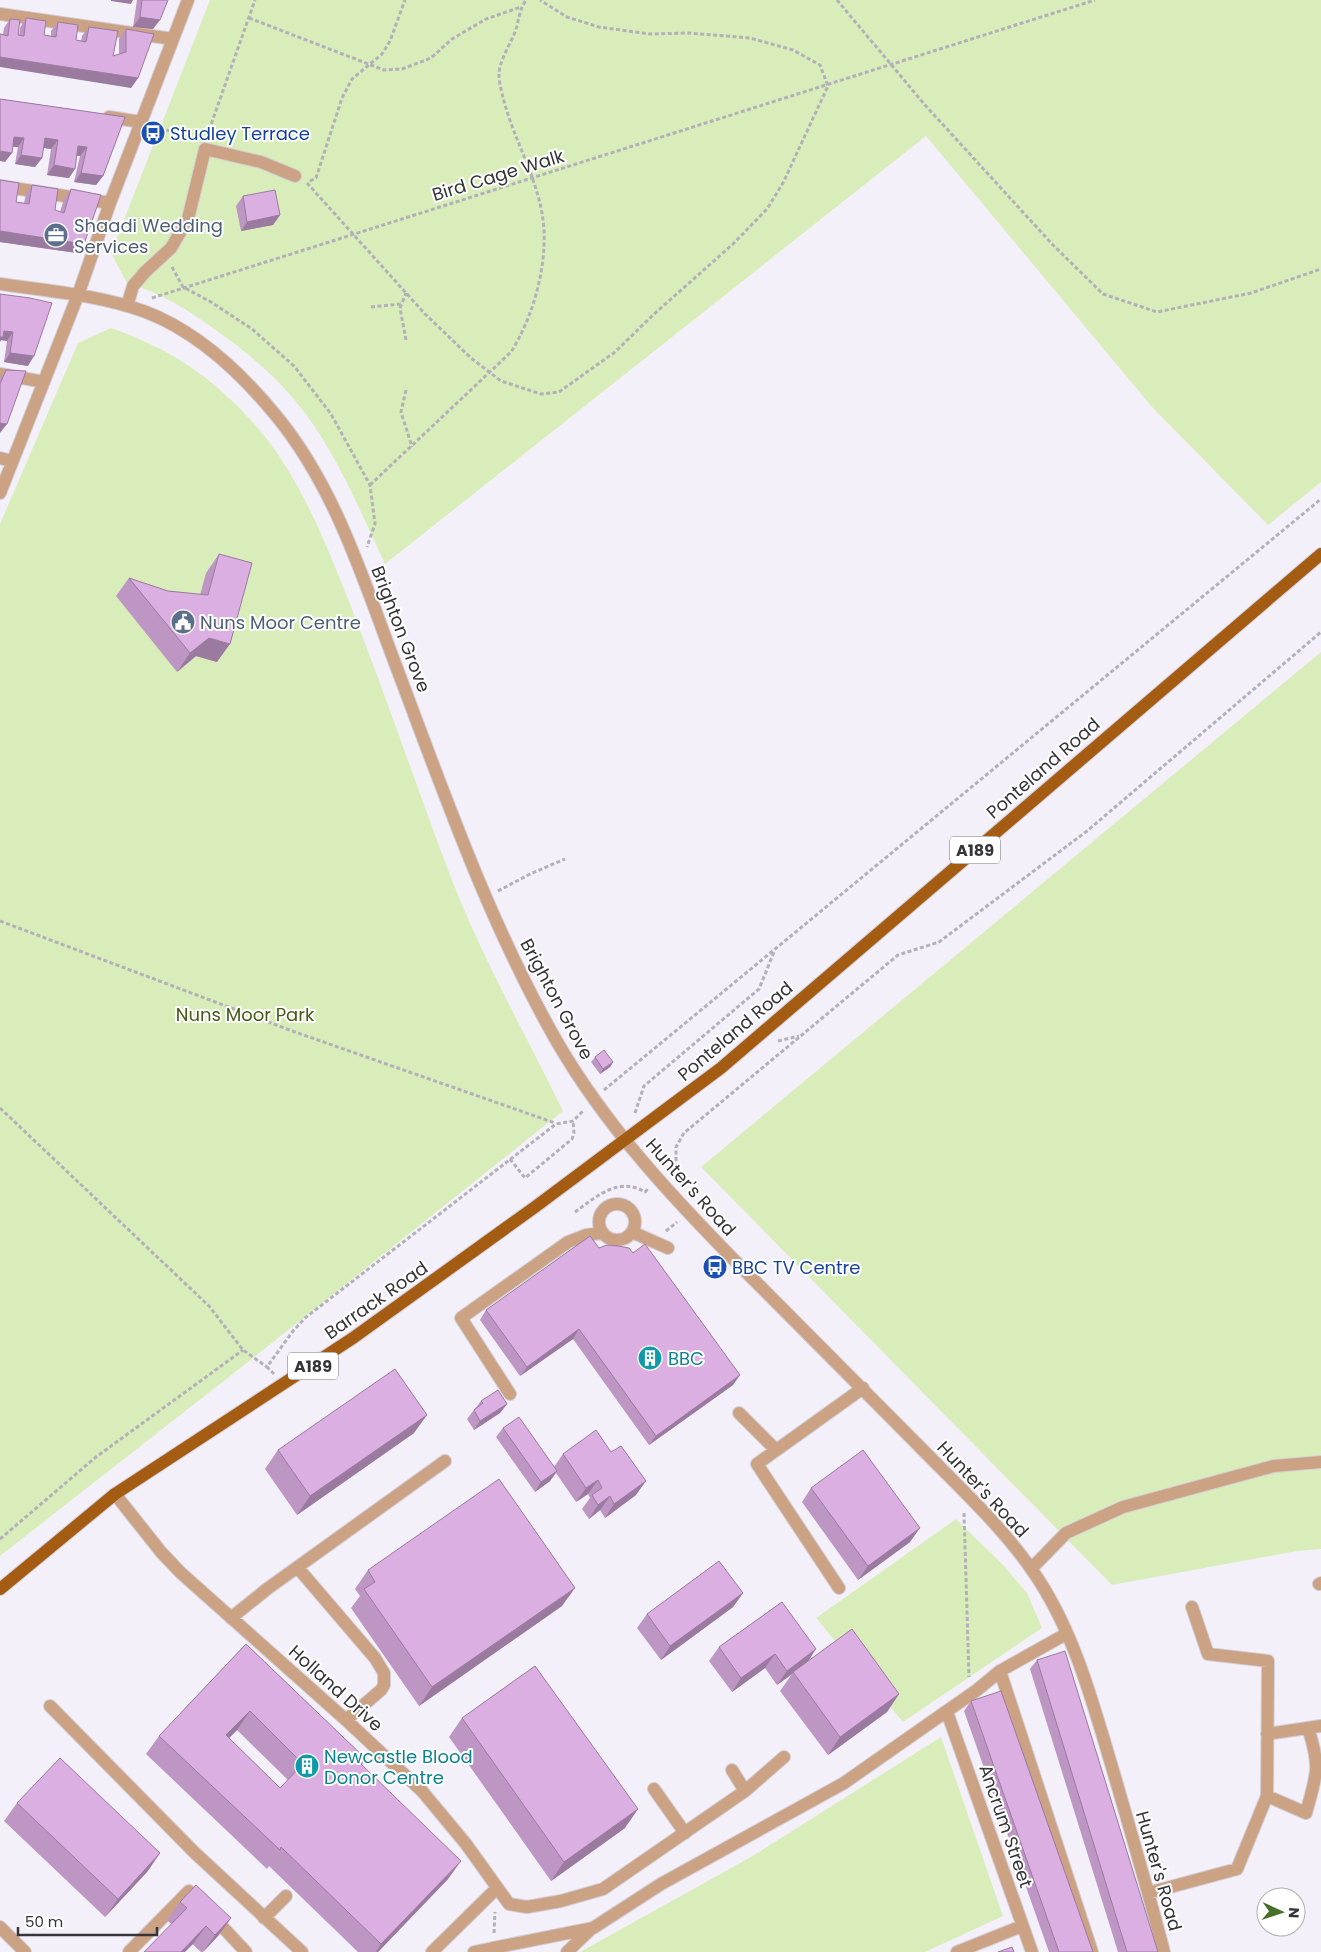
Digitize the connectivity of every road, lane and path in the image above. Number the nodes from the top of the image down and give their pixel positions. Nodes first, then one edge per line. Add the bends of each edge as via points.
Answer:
1 (188, 0) edge
2 (255, 0) edge
3 (405, 0) edge
4 (526, 0) edge
5 (540, 0) edge
6 (837, 0) edge
7 (1095, 0) edge
8 (521, 7) junction
9 (0, 14) edge
10 (249, 18) junction
11 (173, 39) junction
12 (371, 65) junction
13 (894, 65) junction
14 (828, 86) junction
15 (94, 115) edge
16 (141, 122) junction
17 (206, 146) junction
18 (295, 176) joint
19 (531, 179) junction
20 (307, 183) junction
21 (0, 186) edge
22 (110, 204) junction
23 (356, 234) junction
24 (166, 252) junction
25 (1321, 269) edge
26 (0, 284) edge
27 (183, 287) junction
28 (407, 291) junction
29 (78, 295) junction
30 (401, 304) junction
31 (127, 306) junction
32 (371, 307) dead end
33 (406, 340) dead end
34 (491, 373) junction
35 (0, 374) edge
36 (44, 382) junction
37 (406, 390) dead end
38 (412, 447) junction
39 (6, 460) edge
40 (370, 485) junction
41 (0, 493) edge
42 (1321, 499) edge
43 (1321, 554) edge
44 (357, 563) junction
45 (1321, 632) edge
46 (565, 859) dead end
47 (486, 898) junction
48 (0, 921) edge
49 (774, 952) junction
50 (594, 1100) junction
51 (0, 1108) edge
52 (634, 1114) dead end
53 (573, 1121) junction
54 (556, 1124) junction
55 (625, 1141) junction
56 (510, 1159) junction
57 (658, 1179) junction
58 (575, 1212) dead end
59 (632, 1232) junction
60 (602, 1233) junction
61 (668, 1248) dead end
62 (243, 1350) junction
63 (267, 1367) junction
64 (286, 1384) junction
65 (863, 1388) junction
66 (510, 1394) dead end
67 (739, 1413) dead end
68 (776, 1450) junction
69 (445, 1461) dead end
70 (1321, 1462) edge
71 (964, 1492) junction
72 (115, 1494) junction
73 (0, 1539) edge
74 (298, 1568) junction
75 (1031, 1569) junction
76 (839, 1588) dead end
77 (0, 1590) edge
78 (1192, 1607) dead end
79 (232, 1618) junction
80 (1066, 1634) junction
81 (1000, 1671) junction
82 (970, 1696) junction
83 (50, 1706) dead end
84 (947, 1712) junction
85 (346, 1720) junction
86 (1315, 1727) edge
87 (1267, 1734) junction
88 (784, 1757) dead end
89 (732, 1770) dead end
90 (654, 1789) dead end
91 (745, 1791) junction
92 (1267, 1796) junction
93 (685, 1833) junction
94 (496, 1889) junction
95 (1148, 1893) junction
96 (286, 1896) dead end
97 (264, 1918) junction
98 (1022, 1926) junction
99 (0, 1927) edge
100 (593, 1928) junction
101 (494, 1950) edge
102 (25, 1952) edge
103 (129, 1952) edge
104 (246, 1952) edge
105 (302, 1952) edge
106 (432, 1952) edge
107 (474, 1952) edge
108 (567, 1952) edge
109 (957, 1952) edge
110 (1032, 1952) edge
111 (1092, 1952) edge
112 (1164, 1952) edge

1 - 11 street
2 - 10 path
3 - 12 path via 390,41
4 - 8 path
5 - 14 path via 567,17 599,27 650,34 690,33 750,38 792,50 820,65
6 - 13 path
7 - 13 path, Bird Cage Walk
8 - 12 path via 486,19 452,40 431,58 402,69 384,70
8 - 19 path via 499,74 507,111
9 - 11 street
10 - 12 path
10 - 17 path via 208,128
11 - 16 street
12 - 20 path via 352,79 342,98 316,178
13 - 14 path, Bird Cage Walk
13 - 25 path via 950,133 1103,294 1157,312 1251,293
14 - 19 path, Bird Cage Walk
14 - 34 path via 767,209 615,352 559,392 541,394 501,381
15 - 16 street
16 - 17 path
16 - 22 street
17 - 18 street
17 - 24 street via 188,219
18 - 20 path
19 - 23 path, Bird Cage Walk
19 - 34 path via 542,213 543,248 537,287 521,337 512,352
20 - 23 path
21 - 22 street
22 - 29 street
23 - 27 path, Bird Cage Walk
23 - 28 path
24 - 27 path
24 - 31 street via 134,286
26 - 29 street, Brighton Grove
27 - 31 path, Bird Cage Walk
27 - 40 path via 252,329 294,366 332,414
28 - 30 path
28 - 34 path via 438,326
29 - 31 street, Brighton Grove
29 - 36 street
30 - 32 path
30 - 33 path
31 - 44 street, Brighton Grove via 171,323 192,337 267,406 311,466
34 - 38 path
35 - 36 street
36 - 39 street
37 - 38 path via 401,412
38 - 40 path
39 - 41 street
40 - 44 path via 375,524
42 - 49 path
43 - 55 main road, Ponteland Road / A189 via 722,1068
44 - 47 street, Brighton Grove
45 - 57 path via 1087,831 939,942 898,955 821,1018 684,1134 676,1147 676,1164
46 - 47 path
47 - 50 street, Brighton Grove via 554,1037
48 - 54 path
49 - 50 path
49 - 52 path via 759,989 644,1086
50 - 53 path
50 - 55 street, Brighton Grove
51 - 62 path via 209,1306
53 - 54 path
53 - 56 path via 572,1139 525,1178
54 - 56 path
55 - 57 street, Hunter's Road
55 - 64 main road, Barrack Road / A189
56 - 63 path via 306,1318
57 - 58 path via 645,1192 633,1187 610,1188
57 - 65 street, Hunter's Road
59 - 60 street via 623,1239 611,1240
59 - 60 street via 635,1221 631,1210 622,1204 610,1204 601,1211 598,1222
59 - 61 street
60 - 66 street via 568,1242 462,1318
62 - 63 path
62 - 73 path via 96,1457
63 - 64 path
64 - 72 main road, Barrack Road / A189
65 - 68 street
65 - 71 street, Hunter's Road
67 - 68 street
68 - 76 street via 757,1464
69 - 74 street
70 - 75 street via 1274,1466 1123,1507 1066,1532
71 - 75 street, Hunter's Road
71 - 82 path
72 - 77 main road, Barrack Road / A189
72 - 79 street, Holland Drive via 161,1552
74 - 79 street
74 - 85 street via 363,1643 384,1673 381,1690
75 - 80 street, Hunter's Road
78 - 87 street via 1208,1654 1268,1661
79 - 85 street, Holland Drive
80 - 81 street
80 - 95 street, Hunter's Road via 1088,1690
81 - 82 street
81 - 111 street
82 - 84 street
83 - 97 street
84 - 98 street, Ancrum Street
84 - 100 street via 844,1783 661,1884
85 - 94 street, Holland Drive via 422,1791 466,1844
86 - 87 street
86 - 92 street via 1319,1768 1306,1813
87 - 92 street
88 - 91 street, Holland Drive
89 - 91 street
90 - 93 street
91 - 93 street, Holland Drive
92 - 95 street via 1237,1869
93 - 94 street, Holland Drive via 603,1889 527,1906 509,1904
94 - 101 path
94 - 106 street
95 - 112 street, Hunter's Road
96 - 97 street
97 - 105 street
98 - 109 street
98 - 110 street, Ancrum Street
99 - 102 street
100 - 101 street
100 - 108 street
101 - 107 street
103 - 104 street via 189,1892

